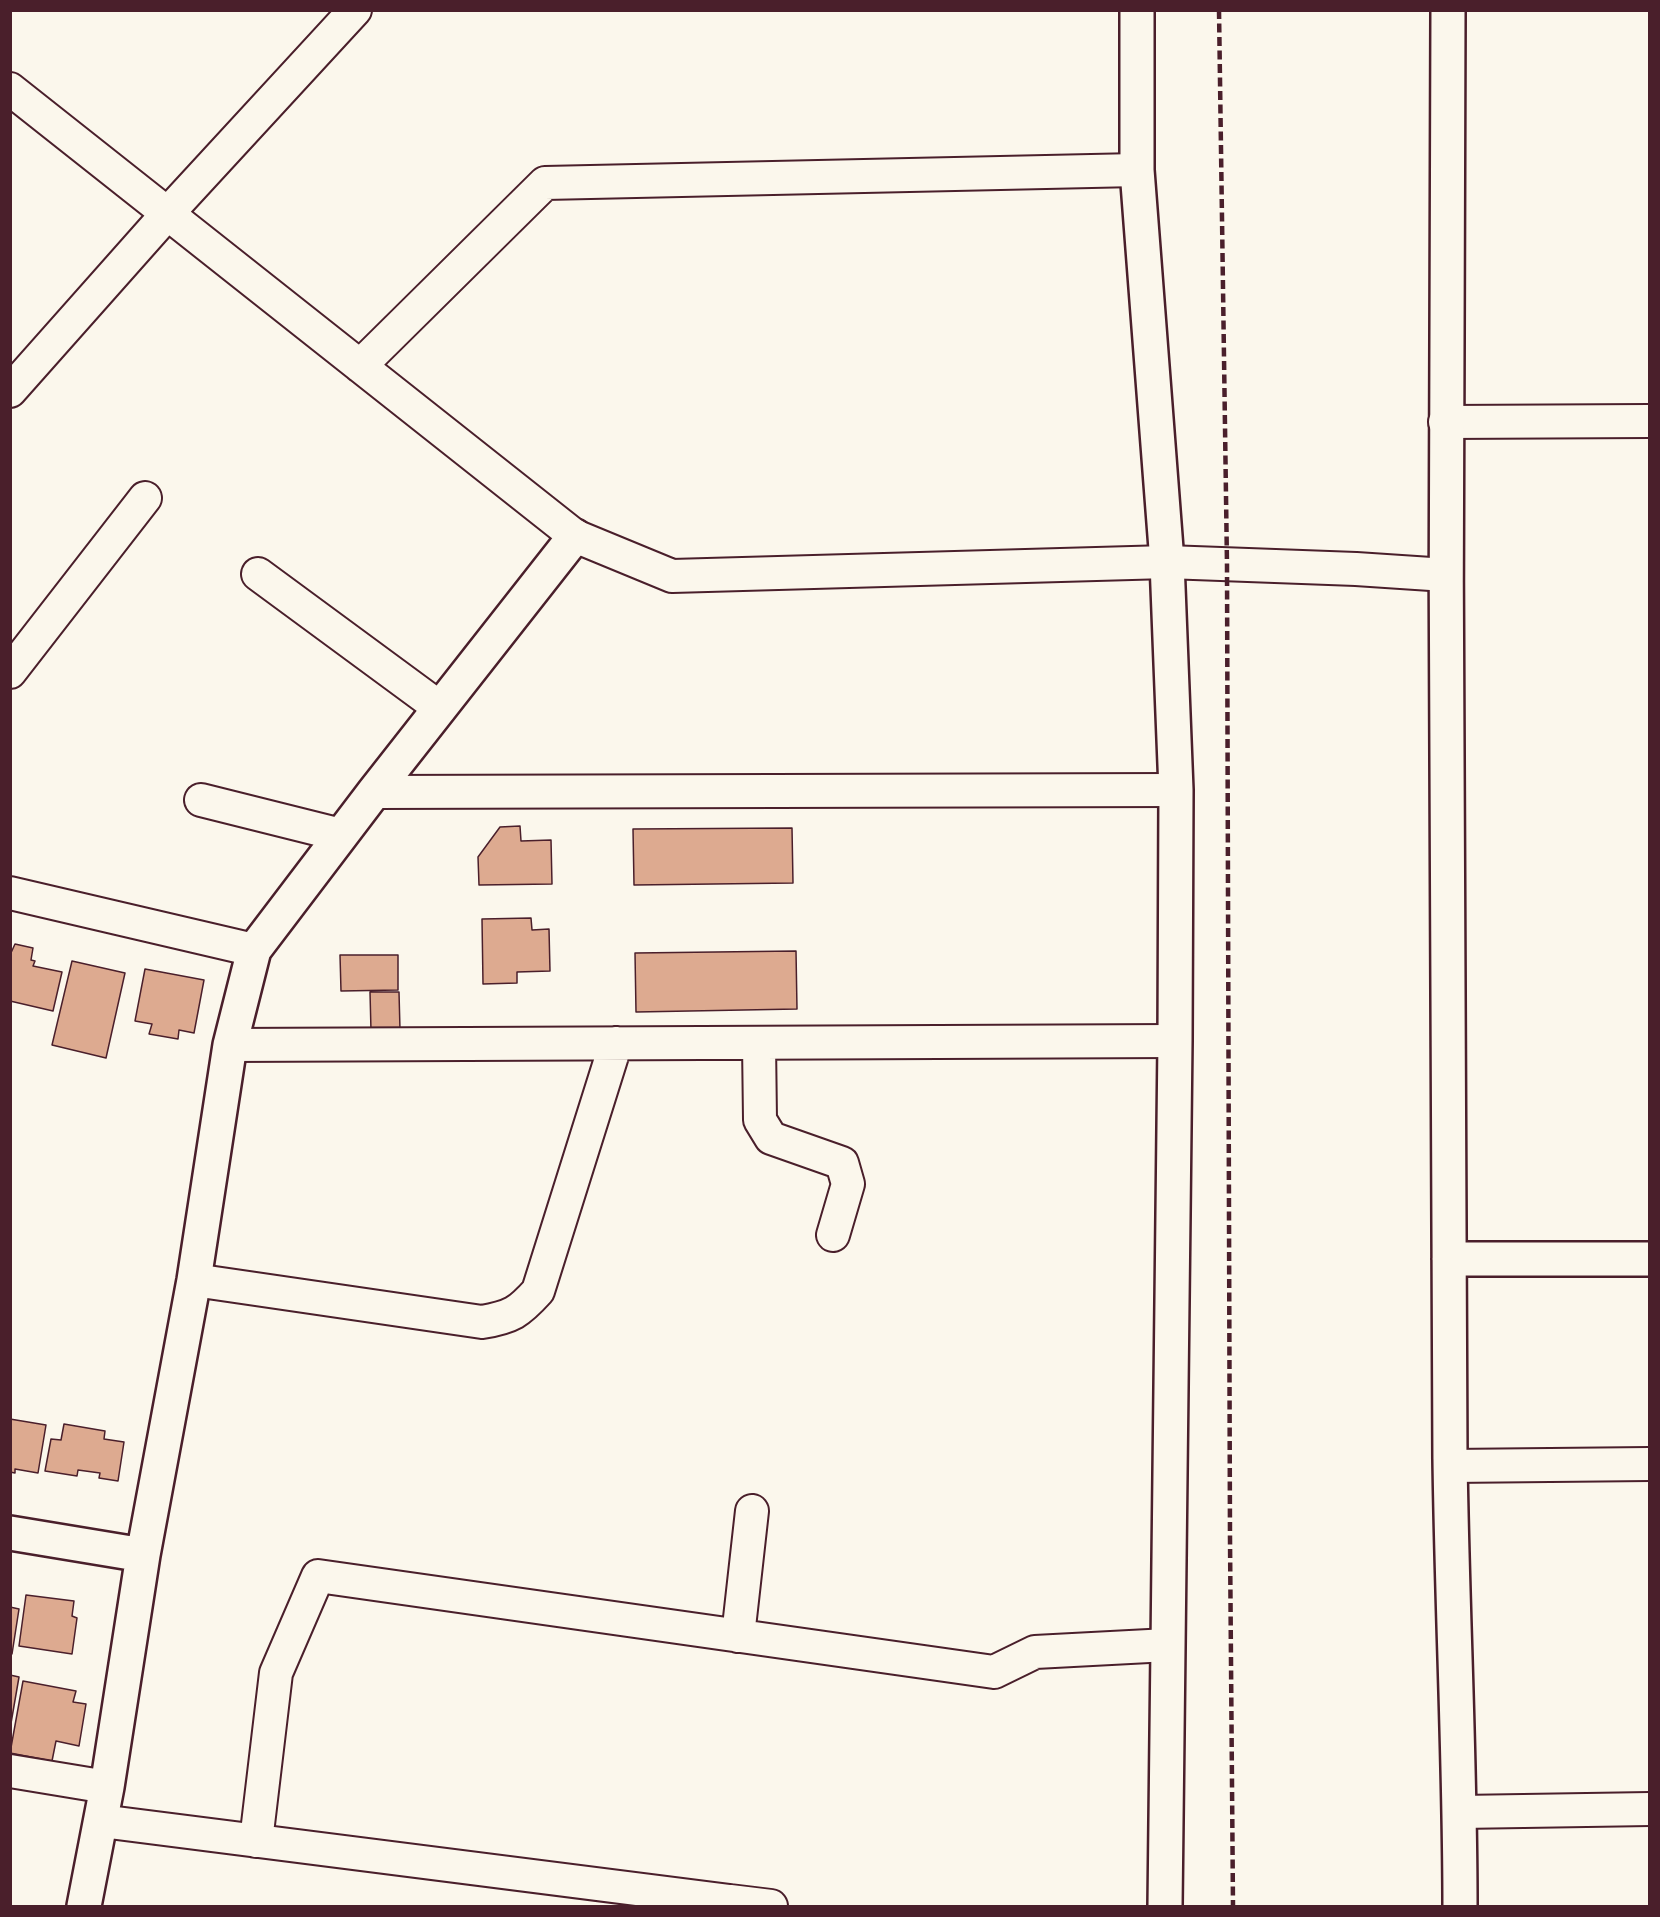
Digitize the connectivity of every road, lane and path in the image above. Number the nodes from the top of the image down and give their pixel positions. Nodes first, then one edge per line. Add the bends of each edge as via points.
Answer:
1 (355, 10) edge
2 (1137, 10) edge
3 (1448, 10) edge
4 (10, 89) edge
5 (1137, 170) junction
6 (168, 213) junction
7 (360, 366) junction
8 (10, 391) edge
9 (1650, 421) edge
10 (1445, 422) junction
11 (145, 498) dead end
12 (575, 536) junction
13 (1167, 562) junction
14 (258, 574) dead end
15 (1446, 575) junction
16 (10, 672) edge
17 (440, 708) junction
18 (1176, 790) junction
19 (374, 792) junction
20 (201, 800) dead end
21 (341, 835) junction
22 (10, 893) edge
23 (254, 950) junction
24 (1175, 1041) junction
25 (759, 1043) junction
26 (616, 1044) junction
27 (230, 1045) junction
28 (833, 1235) dead end
29 (1449, 1259) junction
30 (1650, 1259) edge
31 (194, 1280) junction
32 (1650, 1464) edge
33 (1450, 1466) junction
34 (752, 1511) dead end
35 (10, 1533) edge
36 (143, 1555) junction
37 (738, 1636) junction
38 (1168, 1645) junction
39 (10, 1771) edge
40 (107, 1787) junction
41 (1650, 1809) edge
42 (1460, 1812) junction
43 (101, 1821) junction
44 (256, 1841) junction
45 (730, 1904) edge
46 (84, 1906) edge
47 (771, 1906) edge
48 (1165, 1906) edge
49 (1460, 1906) edge

1 - 6 street
2 - 5 street
3 - 10 street
4 - 6 street
5 - 7 street via 545,183
5 - 13 street
6 - 7 street
6 - 8 street
7 - 12 street
9 - 10 street
10 - 15 street
11 - 16 street
12 - 13 street via 672,576
12 - 17 street
13 - 15 street
13 - 18 street
14 - 17 street
15 - 29 street
17 - 19 street
18 - 19 street
18 - 24 street
19 - 21 street
20 - 21 street
21 - 23 street
22 - 23 street
23 - 27 street
24 - 25 street
24 - 38 street
25 - 26 street
25 - 28 street via 760,1120 771,1138 842,1163 848,1184
26 - 27 street
26 - 31 street via 538,1290 522,1309 482,1322
27 - 31 street
29 - 30 street
29 - 33 street
31 - 36 street
32 - 33 street
33 - 42 street
34 - 37 street
35 - 36 street
36 - 40 street
37 - 38 street via 994,1672 1035,1652
37 - 44 street via 318,1576 276,1673
38 - 48 street
39 - 40 street
40 - 43 street
41 - 42 street
42 - 49 street
43 - 44 street
43 - 46 street
44 - 45 street
45 - 47 street

